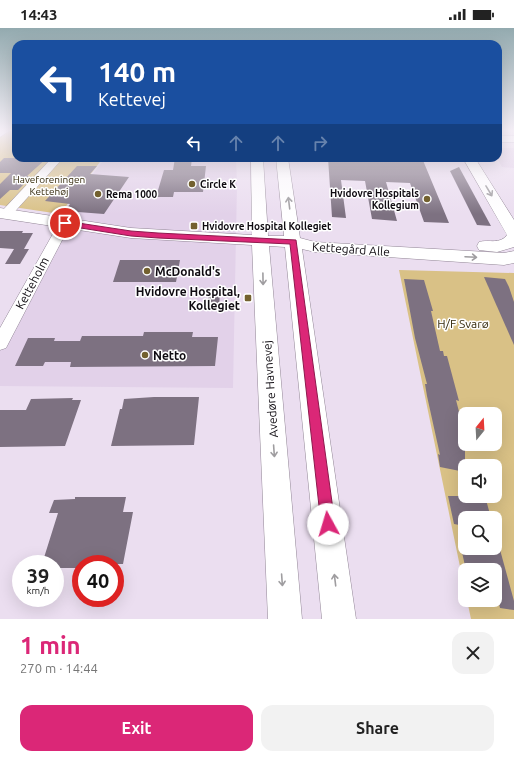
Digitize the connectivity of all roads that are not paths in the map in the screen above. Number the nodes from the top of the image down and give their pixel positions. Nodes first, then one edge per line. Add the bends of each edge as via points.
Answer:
1 (54, 162) edge
2 (257, 162) edge
3 (283, 162) edge
4 (471, 162) edge
5 (485, 162) edge
6 (514, 209) edge
7 (3, 213) edge
8 (65, 223) junction
9 (514, 233) edge
10 (514, 237) edge
11 (260, 240) junction
12 (294, 242) junction
13 (514, 257) edge
14 (0, 343) edge
15 (285, 619) edge
16 (339, 619) edge

1 - 7 street
2 - 11 street, Avedøre Havnevej
12 -> 3 street
4 -> 9 street
5 - 6 street
7 - 8 street
8 - 11 street via 131,233
8 - 14 street, Ketteholm
10 - 12 street, Kettegård Alle via 510,243 497,246 313,236
11 - 12 street
11 -> 15 street, Avedøre Havnevej
12 -> 13 street, Kettegård Alle via 315,247 504,259
16 -> 12 street

